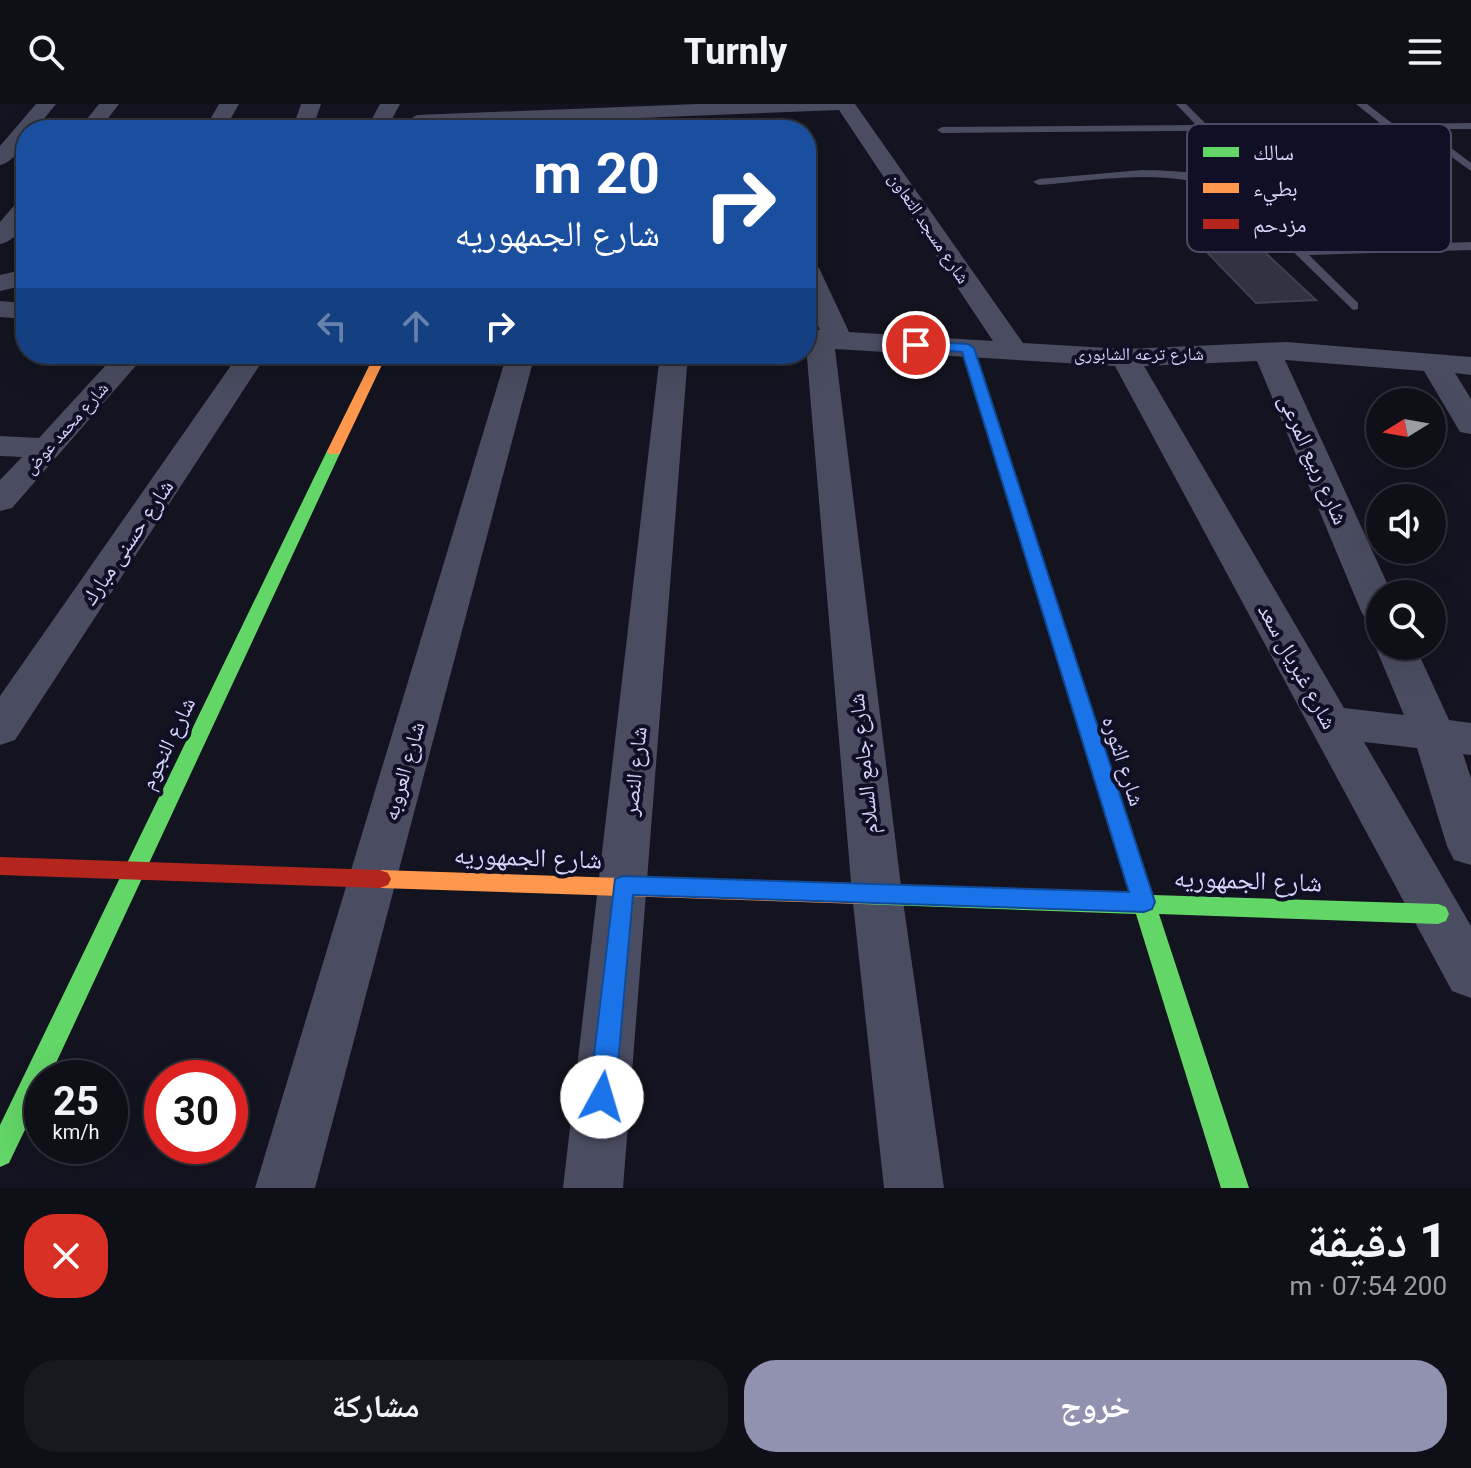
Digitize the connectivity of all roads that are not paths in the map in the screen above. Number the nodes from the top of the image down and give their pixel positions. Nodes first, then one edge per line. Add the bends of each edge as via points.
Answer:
1 (46, 104) edge
2 (109, 104) edge
3 (845, 104) edge
4 (1181, 104) edge
5 (1361, 104) edge
6 (734, 106) edge
7 (625, 116) edge
8 (33, 120) edge
9 (96, 120) edge
10 (459, 120) edge
11 (1200, 124) edge
12 (1387, 124) edge
13 (1187, 127) edge
14 (942, 130) dead end
15 (16, 140) edge
16 (1451, 153) edge
17 (0, 159) edge
18 (1471, 168) edge
19 (1187, 176) edge
20 (1039, 182) dead end
21 (16, 218) edge
22 (0, 237) edge
23 (1471, 246) edge
24 (1451, 247) edge
25 (1298, 252) edge
26 (1353, 306) dead end
27 (816, 315) edge
28 (821, 339) edge
29 (968, 348) junction
30 (1014, 351) junction
31 (1267, 351) junction
32 (1125, 358) junction
33 (1433, 361) junction
34 (123, 364) edge
35 (246, 364) edge
36 (376, 364) edge
37 (518, 364) edge
38 (673, 364) edge
39 (1471, 366) edge
40 (1471, 425) edge
41 (0, 446) edge
42 (48, 448) junction
43 (0, 501) edge
44 (1367, 580) edge
45 (1404, 660) edge
46 (1330, 722) junction
47 (0, 729) edge
48 (1452, 737) edge
49 (1471, 846) edge
50 (0, 866) edge
51 (132, 870) junction
52 (373, 878) junction
53 (623, 885) junction
54 (877, 894) junction
55 (1144, 902) junction
56 (1438, 914) junction
57 (1471, 974) edge
58 (0, 1154) edge
59 (285, 1188) edge
60 (593, 1188) edge
61 (914, 1188) edge
62 (1235, 1188) edge

1 - 8 street
2 - 9 street
3 - 6 street
3 - 30 street, شارع مسجد التعاون
4 - 11 lane
5 - 12 lane
6 - 7 street
7 - 10 street
13 - 14 lane
15 - 17 street
16 - 18 lane
19 - 20 lane
21 - 22 street
23 - 24 lane
25 - 26 lane
27 - 28 street, شارع جامع السلام
28 - 29 street, شارع ترعه الشابورى
28 - 54 street, شارع جامع السلام
29 - 30 street, شارع ترعه الشابورى
29 - 55 street, شارع الثوره
30 - 32 street, شارع ترعه الشابورى
31 - 32 street, شارع ترعه الشابورى
31 - 33 street, شارع ترعه الشابورى
31 - 44 street, شارع ربيع المرعى
32 - 46 street, شارع غبريال سعد
33 - 39 street, شارع ترعه الشابورى
33 - 40 street
34 - 42 street, شارع محمد عوض
35 - 47 street, شارع حسنى مبارك
36 - 51 street, شارع النجوم
37 - 52 street, شارع العروبه
38 - 53 street, شارع النصر
41 - 42 street
42 - 43 street, شارع محمد عوض
45 - 48 street
46 - 48 street
46 - 56 street, شارع غبريال سعد
48 - 49 street
50 - 51 street, شارع الجمهوريه
51 - 52 street, شارع الجمهوريه
51 - 58 street, شارع النجوم
52 - 53 street, شارع الجمهوريه
52 - 59 street, شارع العروبه
53 - 54 street, شارع الجمهوريه
53 - 60 street, شارع النصر
54 - 55 street, شارع الجمهوريه
54 - 61 street, شارع جامع السلام
55 - 56 street, شارع الجمهوريه
55 - 62 street, شارع الثوره
56 - 57 street, شارع غبريال سعد

